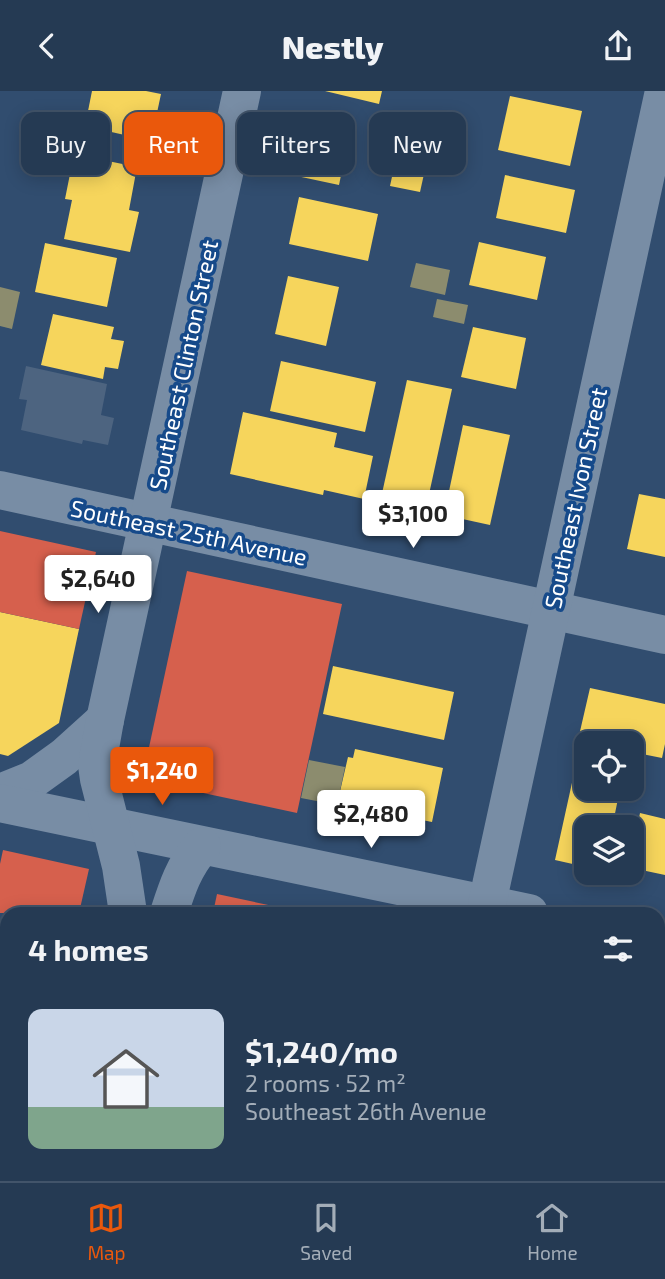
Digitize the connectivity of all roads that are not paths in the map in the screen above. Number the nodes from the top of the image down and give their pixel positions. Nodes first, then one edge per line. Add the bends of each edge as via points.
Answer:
1 (243, 91) edge
2 (664, 91) edge
3 (0, 490) edge
4 (149, 524) junction
5 (550, 610) junction
6 (665, 635) edge
7 (105, 720) junction
8 (0, 793) edge
9 (0, 803) edge
10 (110, 827) junction
11 (202, 846) junction
12 (486, 904) junction
13 (127, 907) edge
14 (171, 907) edge
15 (500, 907) edge

1 - 4 street, Southeast Clinton Street
2 - 5 street, Southeast Ivon Street
3 - 4 street, Southeast 25th Avenue
4 - 5 street, Southeast 25th Avenue
4 - 7 street, Southeast Clinton Street
5 - 6 street, Southeast 25th Avenue
5 - 12 street, Southeast Ivon Street
7 - 8 street via 32,780
7 - 10 street, Southeast Clinton Street via 97,765
9 - 10 street
10 - 11 street
10 - 13 street, Southeast Clinton Street
11 - 12 street
11 - 14 street via 190,858
12 - 15 street

